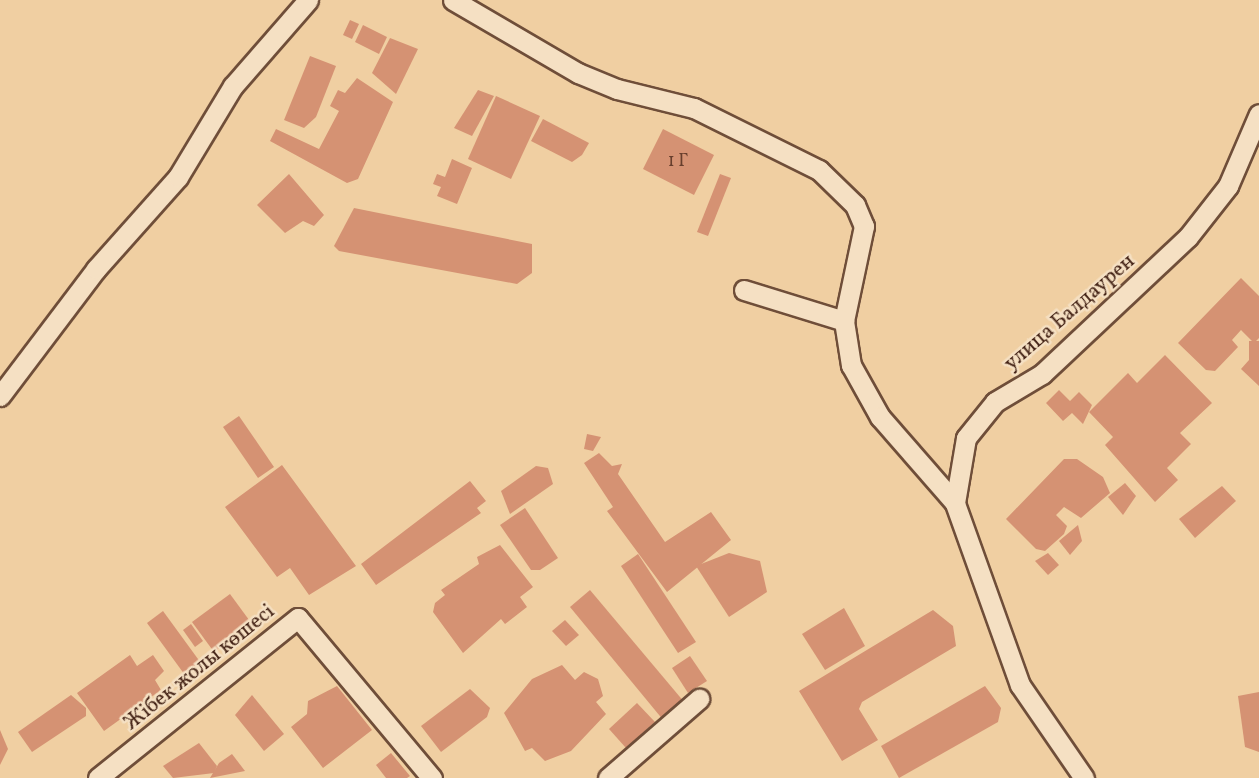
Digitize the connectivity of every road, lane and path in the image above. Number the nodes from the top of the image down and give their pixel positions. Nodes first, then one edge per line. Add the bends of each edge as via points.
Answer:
1 (308, 0) edge
2 (453, 0) edge
3 (1259, 114) edge
4 (744, 290) dead end
5 (844, 321) junction
6 (0, 396) edge
7 (955, 503) junction
8 (699, 699) dead end
9 (98, 778) edge
10 (432, 778) edge
11 (608, 778) edge
12 (1084, 778) edge

1 - 6 street via 233,86 178,177 96,269
2 - 5 street via 578,72 617,89 694,108 819,170 855,205 864,226
3 - 7 street, улица Балдаурен via 1228,186 1188,237 1042,374 977,420 967,438
4 - 5 street
5 - 7 street via 851,365 880,417
7 - 12 street via 1020,685
8 - 11 street
9 - 10 street, Жібек жолы көшесі via 298,618

